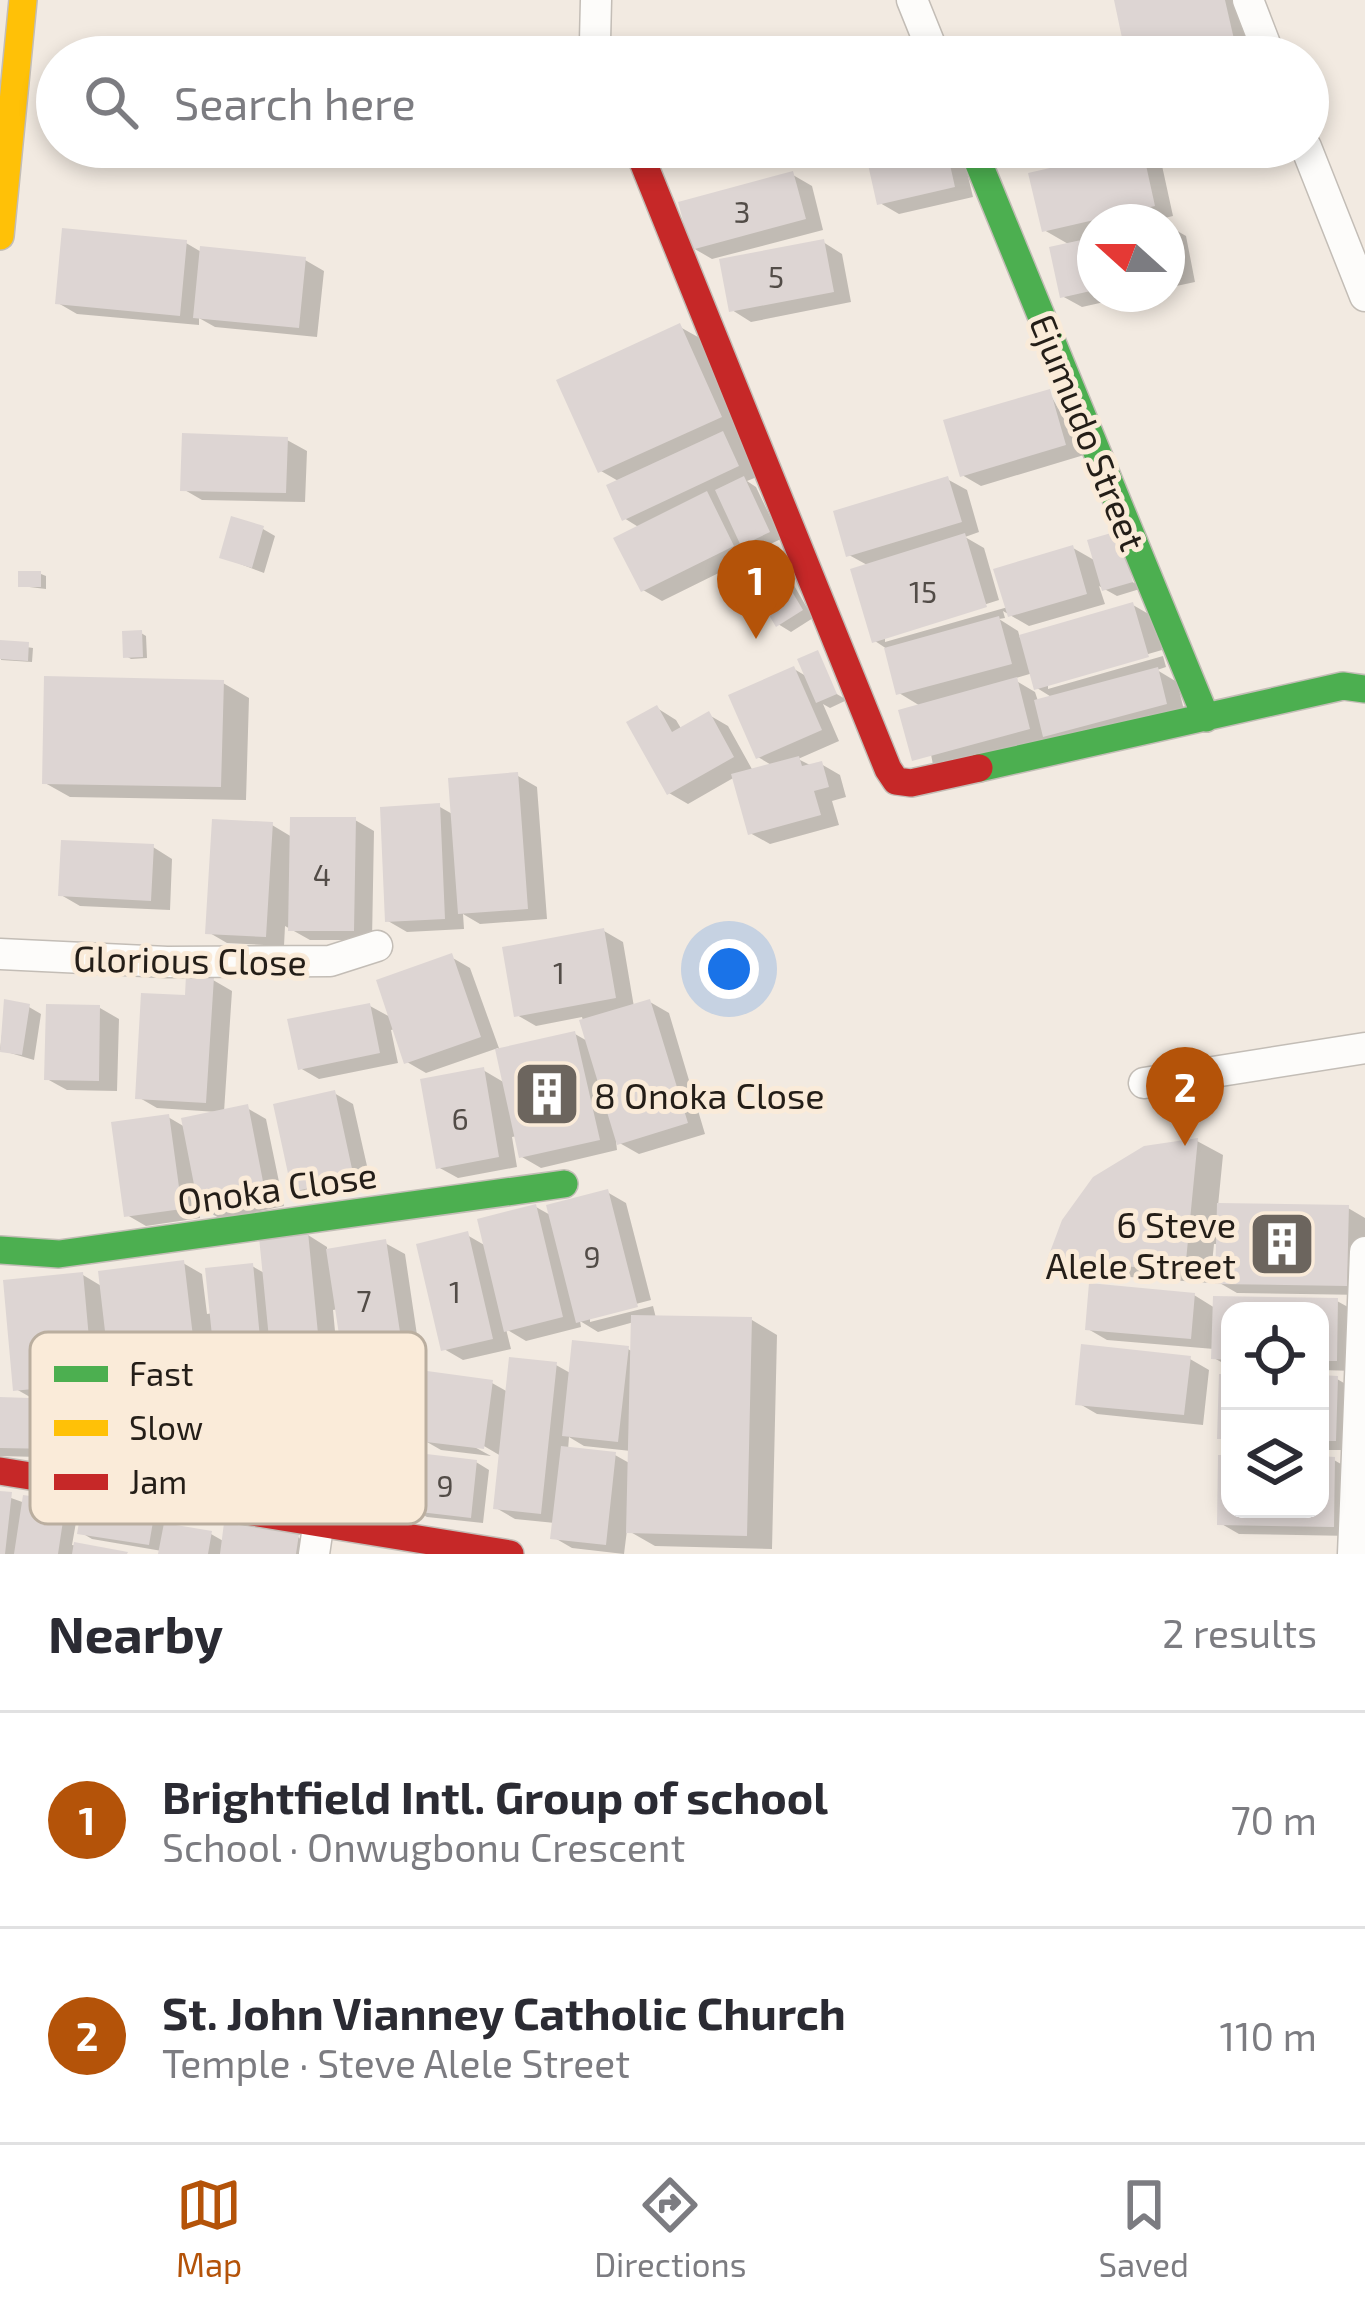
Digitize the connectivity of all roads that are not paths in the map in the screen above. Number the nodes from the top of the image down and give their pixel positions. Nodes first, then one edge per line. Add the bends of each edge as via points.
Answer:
1 (23, 0) edge
2 (596, 0) edge
3 (912, 0) edge
4 (1248, 0) edge
5 (595, 36) edge
6 (927, 36) edge
7 (1262, 36) edge
8 (646, 168) edge
9 (981, 168) edge
10 (1314, 168) edge
11 (0, 236) edge
12 (1365, 296) edge
13 (1365, 689) edge
14 (1206, 718) junction
15 (377, 946) dead end
16 (0, 954) edge
17 (1365, 1048) edge
18 (1144, 1083) dead end
19 (564, 1184) dead end
20 (0, 1250) edge
21 (1365, 1252) edge
22 (0, 1471) edge
23 (30, 1476) edge
24 (318, 1524) edge
25 (341, 1524) edge
26 (314, 1554) edge
27 (510, 1554) edge
28 (1353, 1554) edge

1 - 11 street
2 - 5 street
3 - 6 street
4 - 7 street
8 - 14 street via 896,781
9 - 14 street, Ejumudo Street
10 - 12 street
13 - 14 street via 1343,686
15 - 16 street, Glorious Close via 330,961
17 - 18 street
19 - 20 street, Onoka Close via 59,1254
21 - 28 street
22 - 23 street
24 - 26 street
25 - 27 street

